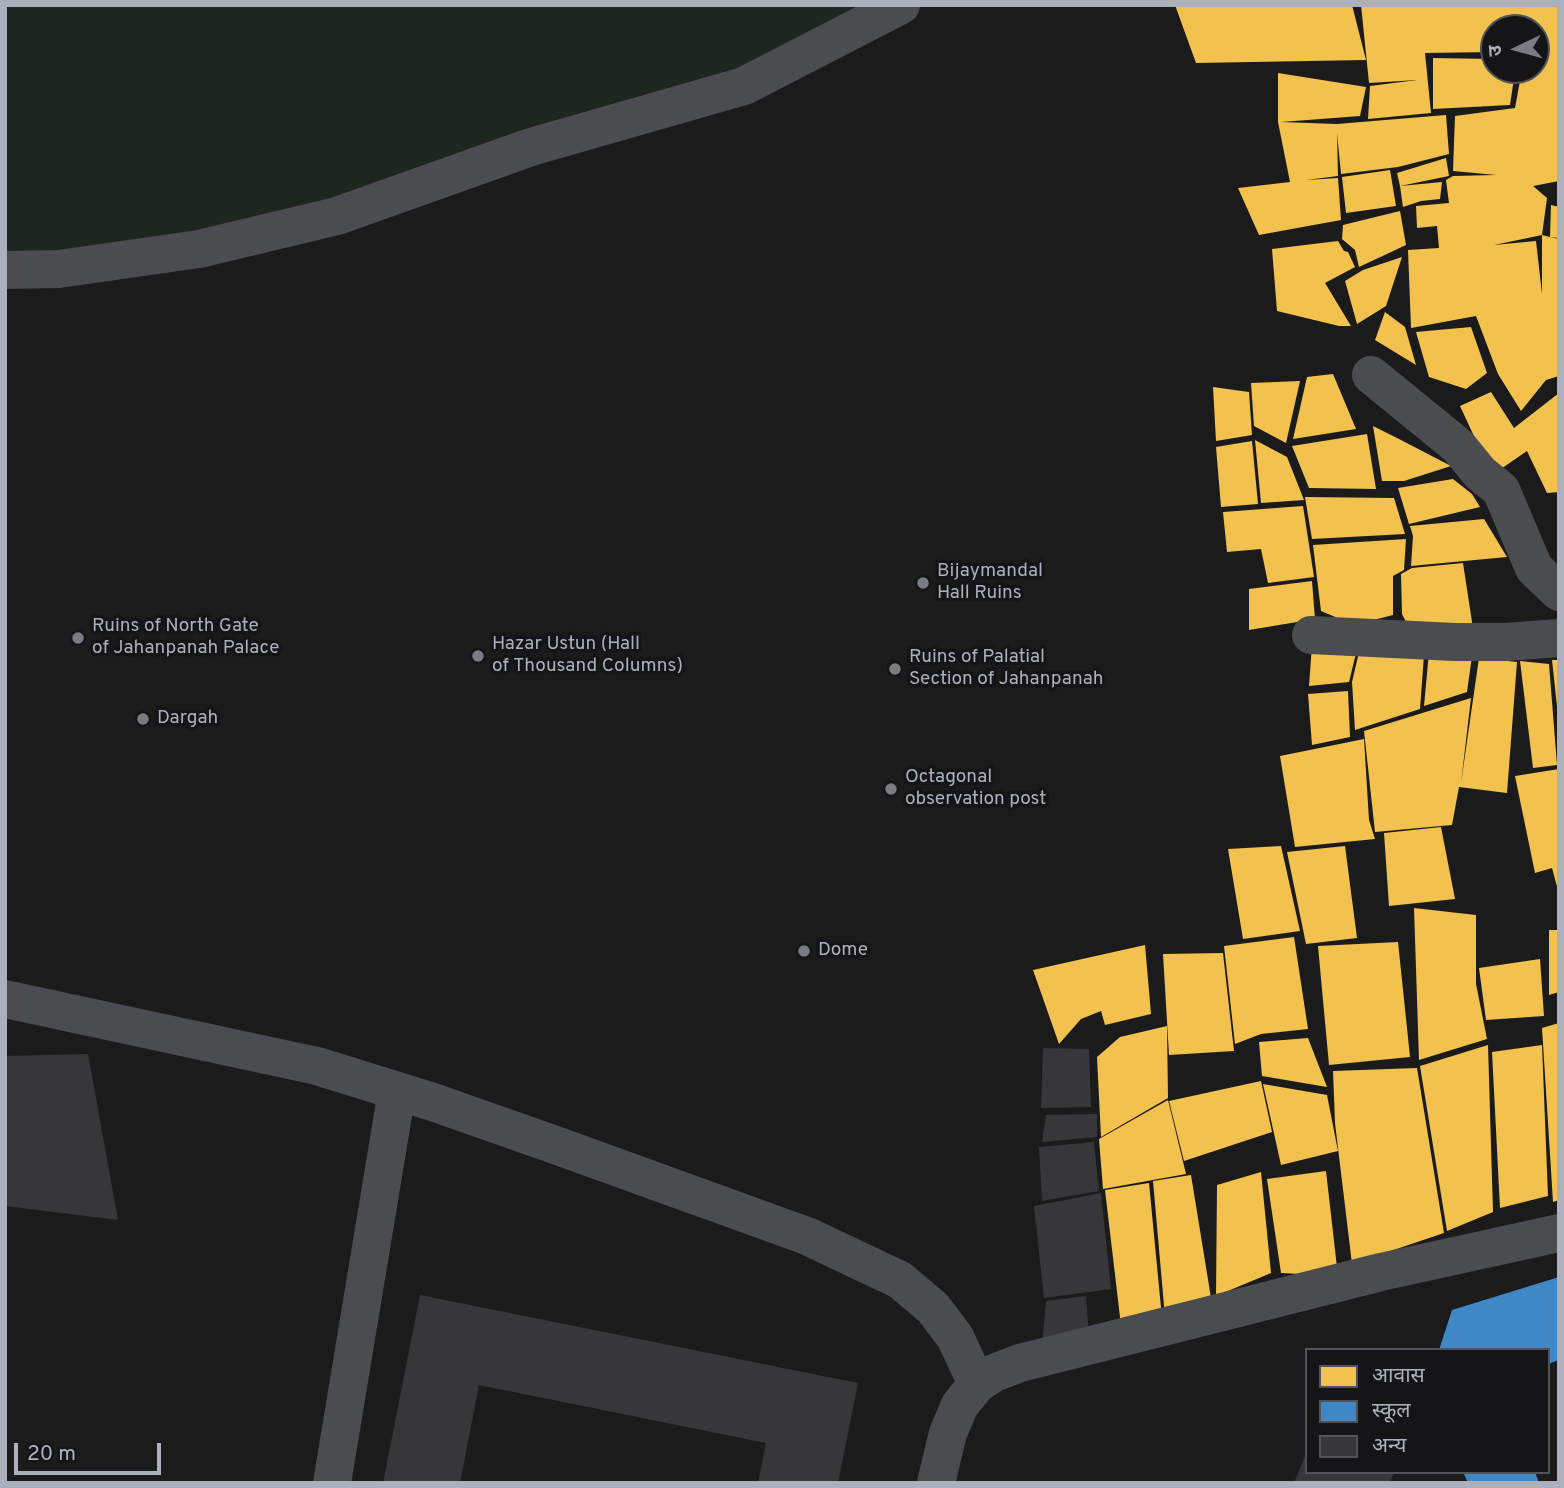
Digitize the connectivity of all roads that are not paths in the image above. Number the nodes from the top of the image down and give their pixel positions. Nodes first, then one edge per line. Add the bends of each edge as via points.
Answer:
1 (901, 5) edge
2 (5, 270) edge
3 (1371, 375) dead end
4 (1559, 592) edge
5 (1311, 635) dead end
6 (1559, 638) edge
7 (5, 999) edge
8 (397, 1091) junction
9 (1559, 1233) edge
10 (977, 1384) junction
11 (332, 1483) edge
12 (936, 1483) edge

1 - 2 street via 744,86 531,147 337,216 199,248 59,269
3 - 4 street via 1458,446 1501,490 1534,568
5 - 6 street via 1454,642
7 - 8 street via 317,1066
8 - 10 street via 807,1236 900,1280 933,1308 955,1337
8 - 11 street
9 - 10 street via 1381,1272 1033,1360
10 - 12 street via 960,1405 948,1433

